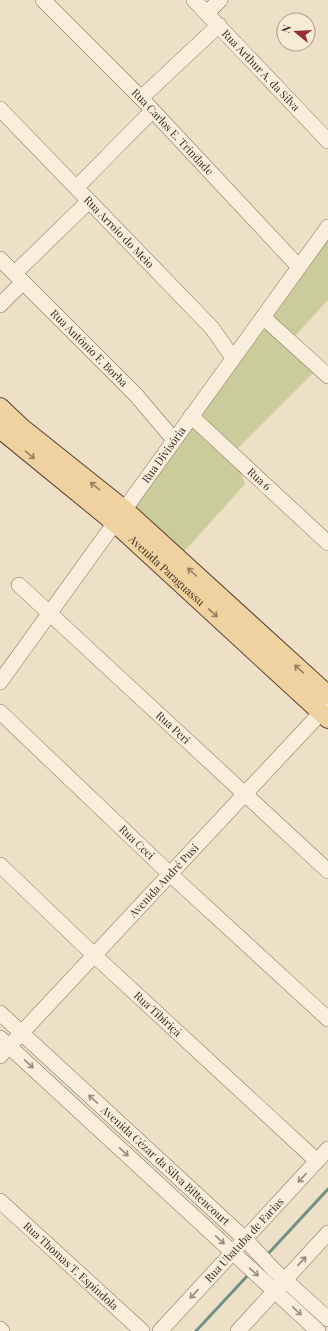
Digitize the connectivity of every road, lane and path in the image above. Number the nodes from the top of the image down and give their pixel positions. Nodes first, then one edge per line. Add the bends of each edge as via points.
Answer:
1 (43, 0) edge
2 (194, 0) edge
3 (220, 0) edge
4 (207, 12) junction
5 (219, 25) junction
6 (141, 98) junction
7 (0, 109) edge
8 (152, 111) junction
9 (328, 141) edge
10 (78, 187) junction
11 (89, 201) junction
12 (328, 227) edge
13 (0, 258) edge
14 (299, 267) junction
15 (19, 278) junction
16 (0, 305) edge
17 (263, 317) junction
18 (233, 358) junction
19 (328, 376) edge
20 (0, 407) edge
21 (191, 416) junction
22 (0, 429) edge
23 (174, 440) junction
24 (120, 517) junction
25 (328, 543) edge
26 (19, 585) dead end
27 (49, 614) junction
28 (0, 682) edge
29 (328, 695) edge
30 (0, 712) edge
31 (326, 712) edge
32 (244, 794) junction
33 (0, 865) edge
34 (328, 871) edge
35 (170, 874) junction
36 (94, 955) junction
37 (0, 1013) edge
38 (328, 1019) edge
39 (22, 1033) junction
40 (3, 1047) edge
41 (328, 1149) edge
42 (317, 1161) junction
43 (0, 1200) edge
44 (328, 1233) edge
45 (245, 1239) junction
46 (237, 1256) junction
47 (276, 1281) junction
48 (328, 1319) edge
49 (0, 1329) edge
50 (2, 1331) edge
51 (142, 1331) edge
52 (160, 1331) edge
53 (238, 1331) edge
54 (318, 1331) edge

1 - 6 street, Rua Carlos E. Trindade
2 - 4 street, Rua Arthur A. da Silva
3 - 4 street
4 - 5 street, Rua Arthur A. da Silva
5 - 6 street
5 - 9 street, Rua Arthur A. da Silva
6 - 8 street, Rua Carlos E. Trindade
7 - 10 street, Rua Arroio do Meio
8 - 10 street
8 - 14 street, Rua Carlos E. Trindade
10 - 11 street, Rua Arroio do Meio
11 - 15 street
11 - 18 street, Rua Arroio do Meio via 212,328
12 - 14 street, Rua Divisória
13 - 15 street, Rua Antônio F. Borba
14 - 17 street, Rua Divisória
15 - 16 street
15 - 23 street, Rua Antônio F. Borba via 136,394
17 - 18 street, Rua Divisória
17 - 19 street
18 - 21 street, Rua Divisória
24 -> 20 main road, Avenida Paraguassu
21 - 23 street, Rua Divisória
21 - 25 street, Rua 6
22 -> 24 main road, Avenida Paraguassu
23 - 24 street, Rua Divisória
24 - 27 street, Rua Divisória
29 -> 24 main road, Avenida Paraguassu
24 -> 31 main road, Avenida Paraguassu
26 - 27 street, Rua Peri
27 - 28 street, Rua Divisória
27 - 32 street, Rua Peri
30 - 35 street, Rua Ceci
31 - 32 street, Avenida André Pusi
32 - 34 street, Rua Peri
32 - 35 street, Avenida André Pusi
33 - 36 street, Rua Tibiriçá
35 - 36 street, Avenida André Pusi
35 - 38 street, Rua Ceci
36 - 39 street, Avenida André Pusi
36 - 42 street, Rua Tibiriçá
37 - 39 street, Avenida Cézar da Silva Bittencourt
39 - 40 street, Avenida André Pusi
45 -> 39 street, Avenida Cézar da Silva Bittencourt
40 -> 46 street, Avenida Cézar da Silva Bittencourt
41 - 42 street, Rua Ubatuba de Farias
42 -> 45 street, Rua Ubatuba de Farias
43 - 51 street, Rua Thomas T. Espíndola
47 -> 44 street
45 - 46 street, Rua Ubatuba de Farias
45 - 47 street, Avenida Cézar da Silva Bittencourt
46 -> 47 street, Avenida Cézar da Silva Bittencourt
46 -> 52 street, Rua Ubatuba de Farias
47 - 48 street, Avenida Cézar da Silva Bittencourt
47 - 53 street
47 -> 54 street, Avenida Cézar da Silva Bittencourt
49 - 50 street

